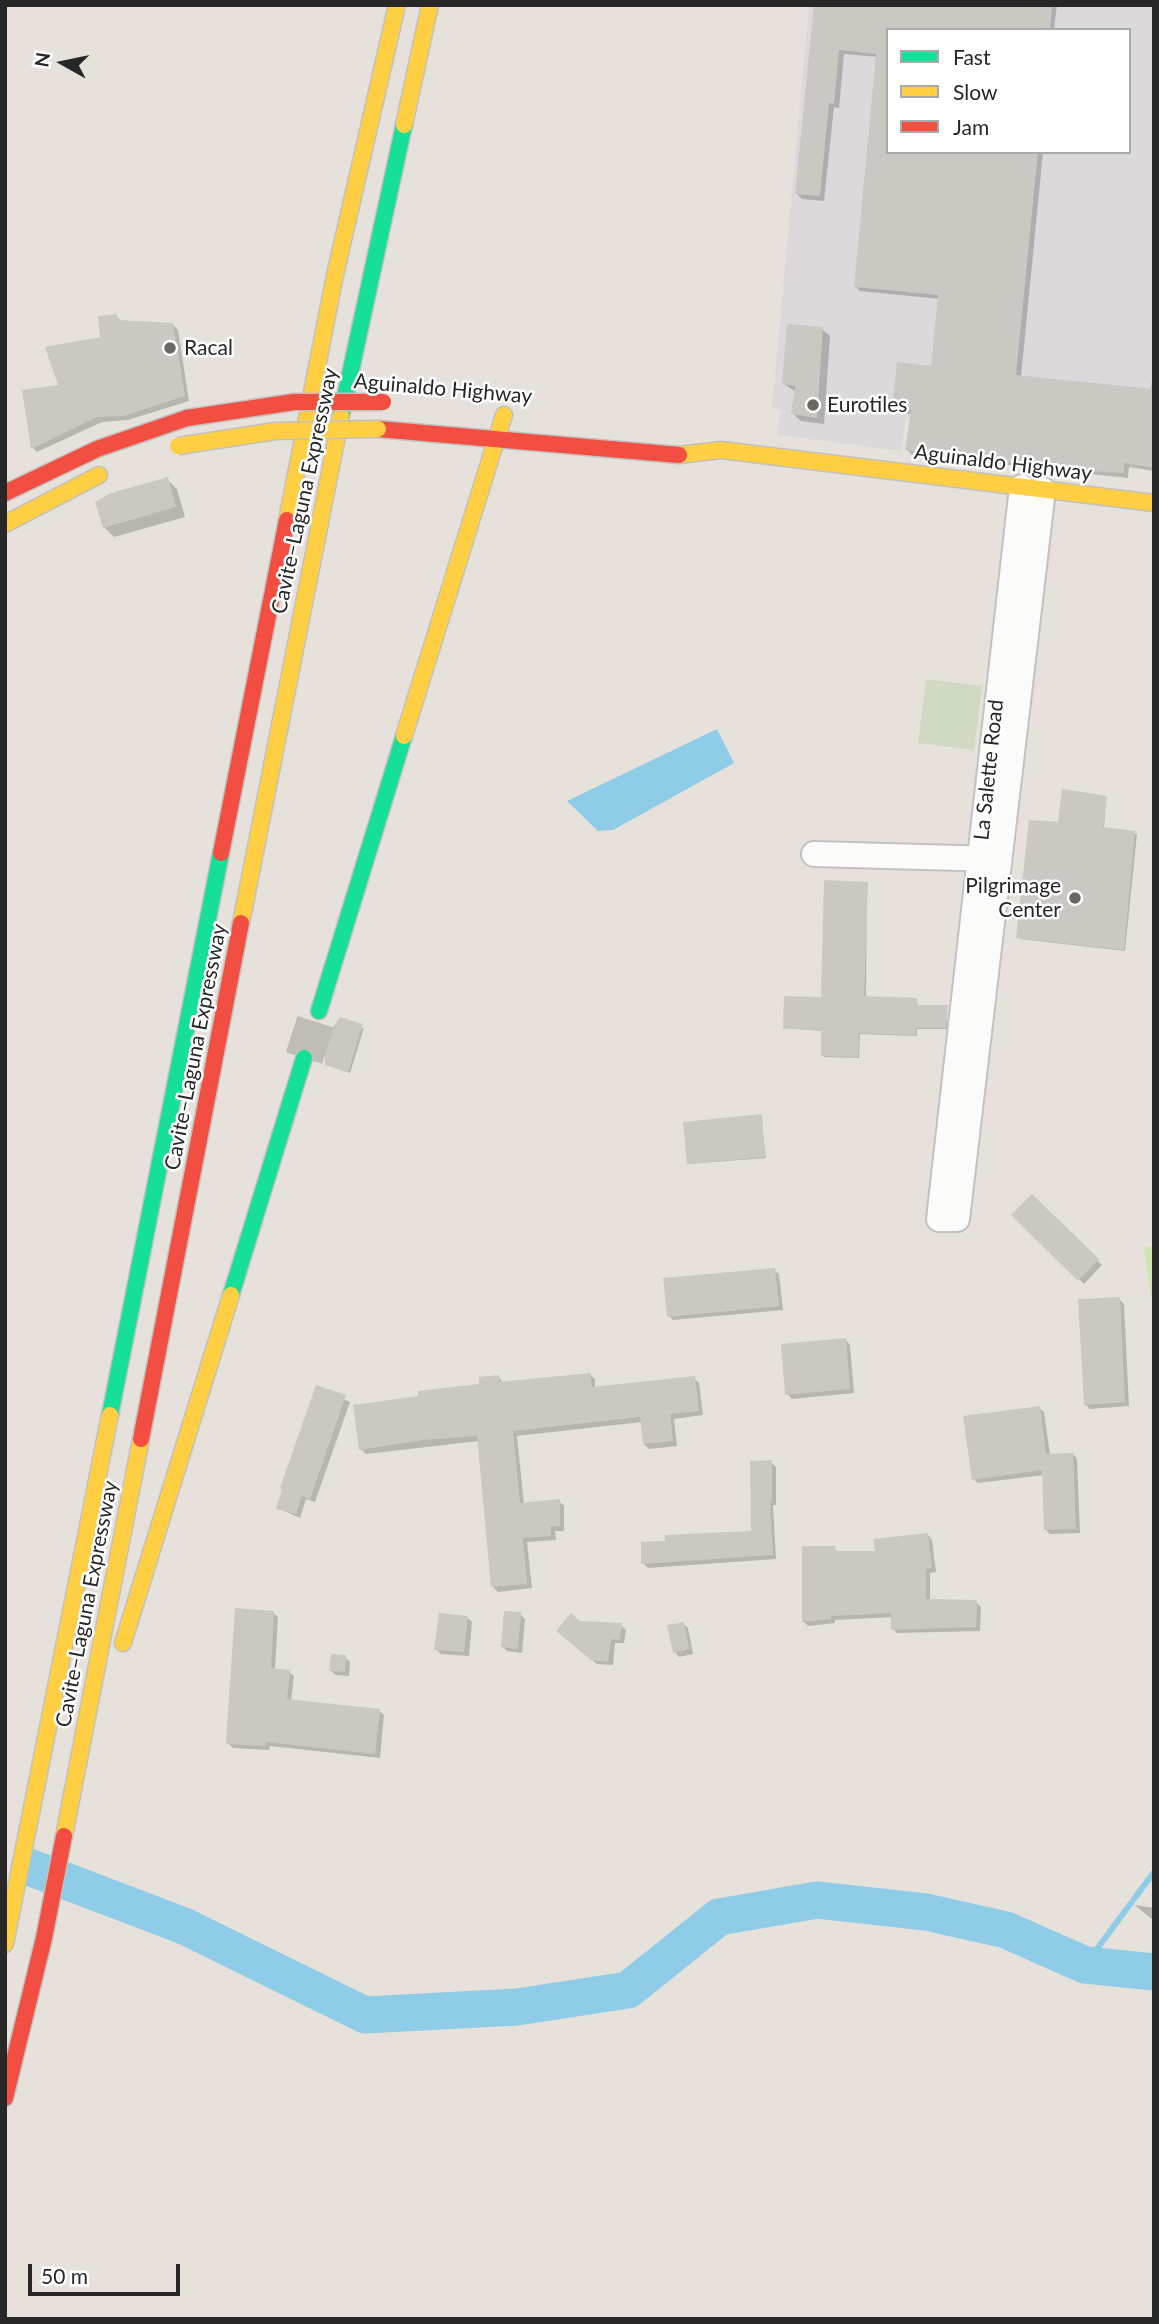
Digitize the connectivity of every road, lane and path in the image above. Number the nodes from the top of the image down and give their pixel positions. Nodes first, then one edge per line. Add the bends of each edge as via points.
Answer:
1 (397, 5) edge
2 (430, 5) edge
3 (365, 69) dead end
4 (334, 275) junction
5 (388, 402) dead end
6 (504, 415) dead end
7 (497, 437) junction
8 (684, 437) dead end
9 (172, 448) dead end
10 (721, 450) junction
11 (117, 467) dead end
12 (1032, 489) junction
13 (5, 493) edge
14 (1154, 503) edge
15 (5, 524) edge
16 (814, 854) dead end
17 (989, 859) junction
18 (319, 1011) tunnel mouth
19 (304, 1058) tunnel mouth
20 (948, 1219) dead end
21 (64, 1832) junction
22 (7, 1937) edge
23 (5, 2098) edge

1 - 4 main road, Cavite–Laguna Expressway
2 - 21 main road, Cavite–Laguna Expressway via 326,487
3 - 4 main road
4 - 22 main road, Cavite–Laguna Expressway
5 - 13 main road, Aguinaldo Highway, bridge via 295,402 187,418 97,449
6 - 7 main road
7 - 9 main road, Aguinaldo Highway, bridge via 378,429 275,431
7 - 10 main road, Aguinaldo Highway via 668,456
7 - 18 main road
8 - 10 main road, Aguinaldo Highway
10 - 12 main road, Aguinaldo Highway
11 - 15 main road
12 - 14 main road, Aguinaldo Highway
12 - 17 street, La Salette Road
16 - 17 street
17 - 20 street, La Salette Road
19 - 21 main road
21 - 23 main road, Cavite–Laguna Expressway

